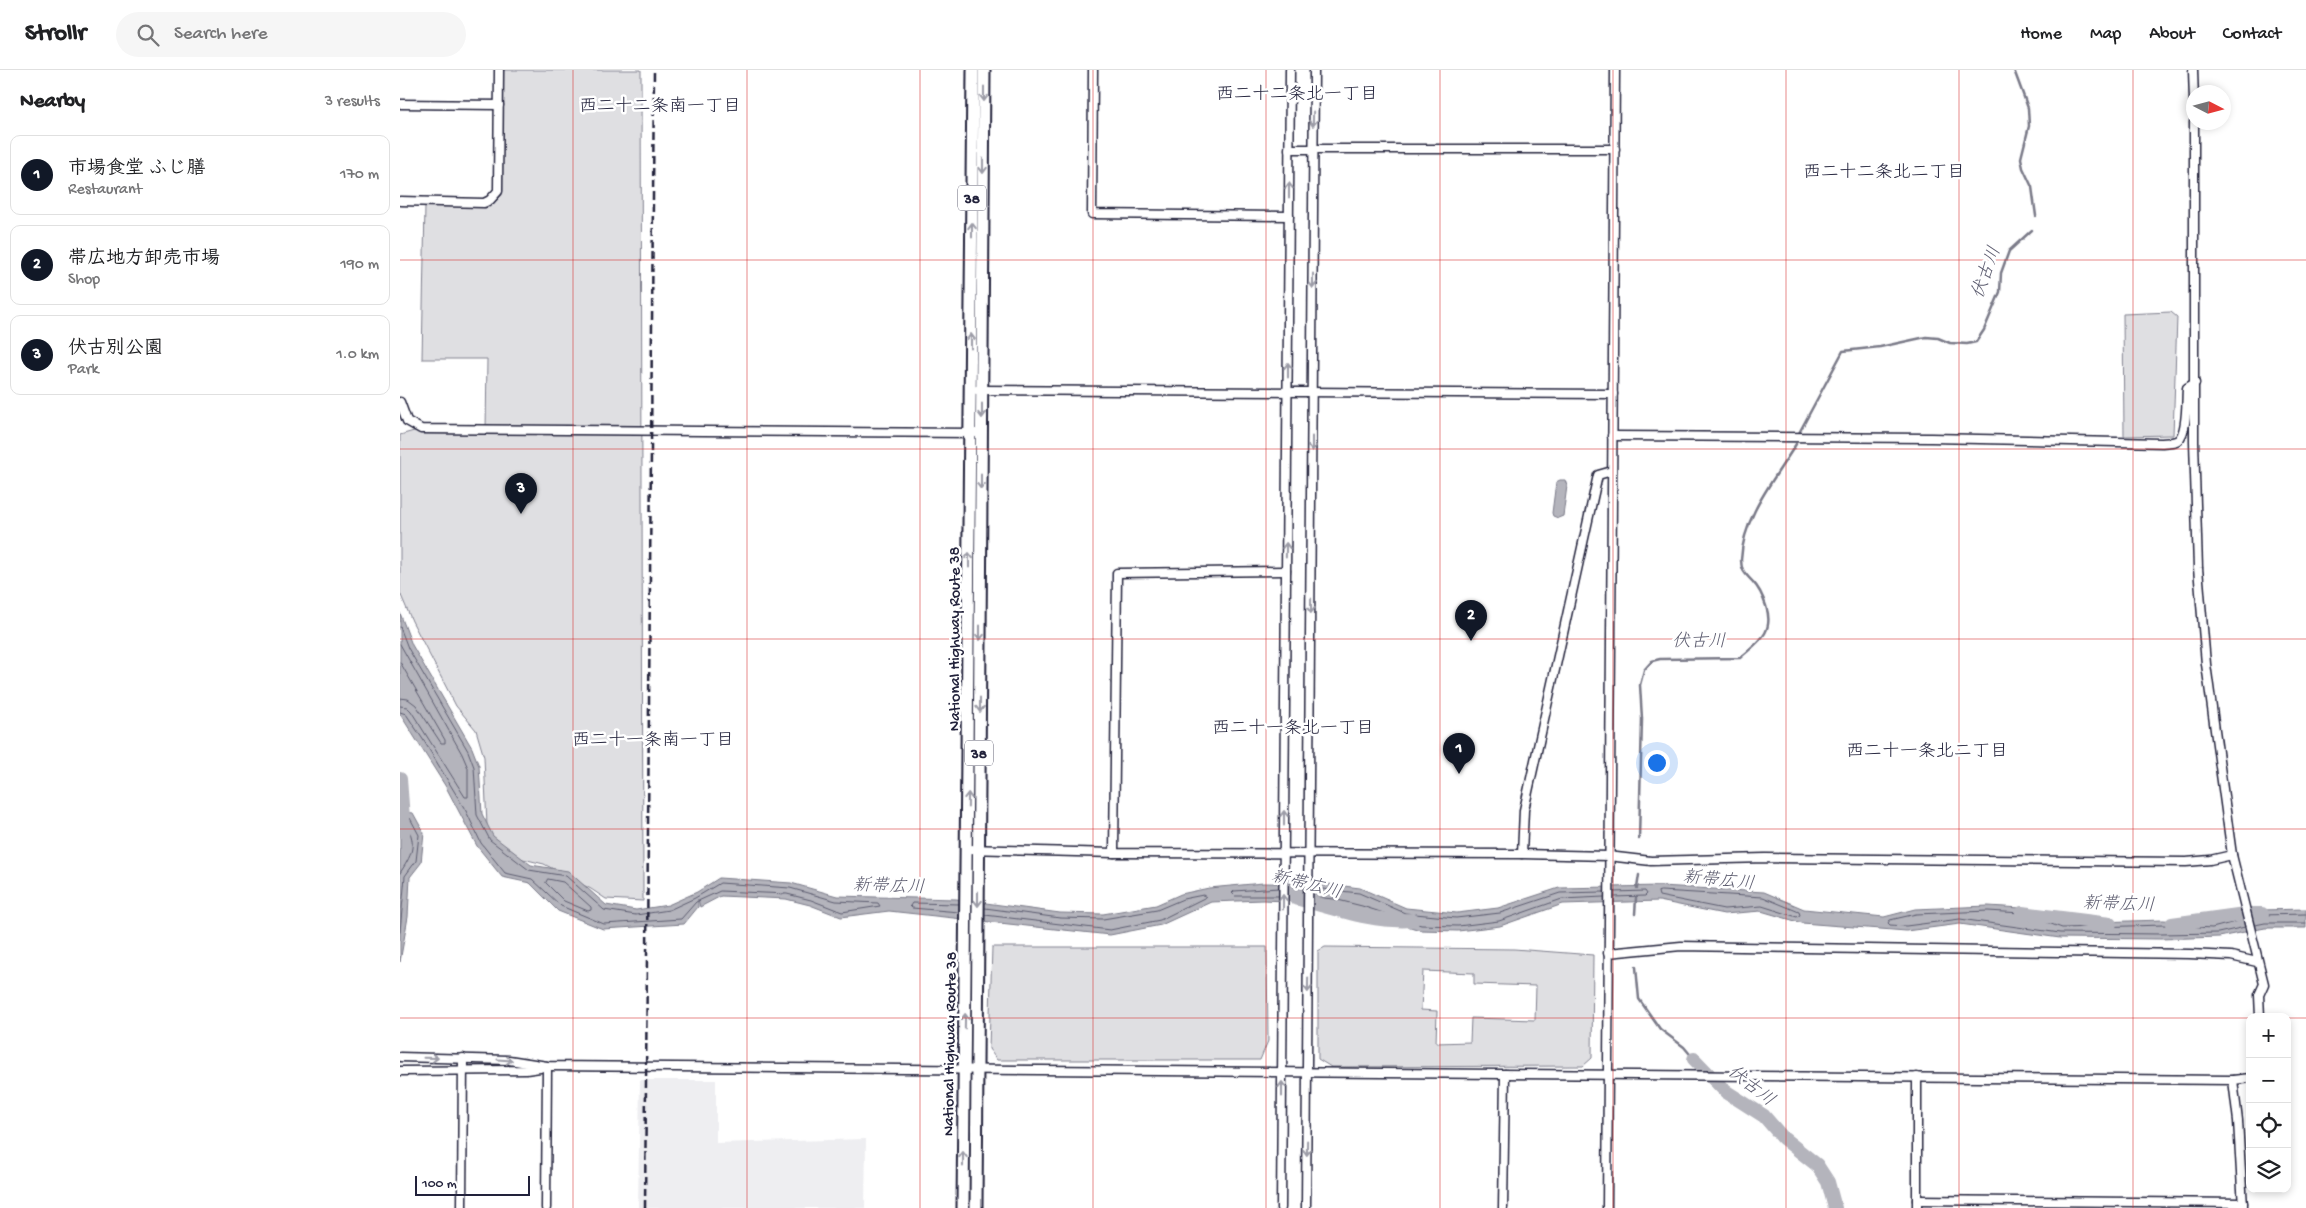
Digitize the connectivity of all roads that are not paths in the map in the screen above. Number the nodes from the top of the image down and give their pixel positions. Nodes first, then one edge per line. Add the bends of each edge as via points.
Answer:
1 (499, 70) edge
2 (973, 70) edge
3 (984, 70) edge
4 (1093, 70) edge
5 (1290, 70) edge
6 (1314, 70) edge
7 (1615, 70) edge
8 (2193, 70) edge
9 (2193, 85) edge
10 (400, 104) edge
11 (499, 105) junction
12 (2194, 130) edge
13 (1313, 148) junction
14 (1289, 149) junction
15 (1615, 149) junction
16 (400, 201) edge
17 (1289, 216) junction
18 (2195, 383) junction
19 (976, 390) junction
20 (1288, 391) junction
21 (1312, 391) junction
22 (1613, 394) junction
23 (400, 402) edge
24 (976, 433) junction
25 (1612, 436) junction
26 (1612, 471) junction
27 (1286, 571) junction
28 (973, 849) junction
29 (1114, 853) junction
30 (1284, 853) junction
31 (1309, 853) junction
32 (1522, 854) junction
33 (2232, 855) junction
34 (1608, 856) junction
35 (1608, 952) junction
36 (2257, 962) junction
37 (2260, 1013) edge
38 (400, 1057) edge
39 (463, 1058) junction
40 (546, 1066) junction
41 (971, 1070) junction
42 (400, 1071) edge
43 (463, 1071) junction
44 (1282, 1072) junction
45 (1307, 1072) junction
46 (1505, 1074) junction
47 (1608, 1074) junction
48 (1917, 1077) junction
49 (2246, 1078) edge
50 (2233, 1080) junction
51 (1917, 1204) edge
52 (2243, 1206) edge
53 (462, 1208) edge
54 (546, 1208) edge
55 (963, 1208) edge
56 (976, 1208) edge
57 (1282, 1208) edge
58 (1306, 1208) edge
59 (1503, 1208) edge
60 (1607, 1208) edge

1 - 11 street
19 -> 2 highway, National Highway Route 38 / 38
3 -> 19 highway, National Highway Route 38 / 38
4 - 17 street via 1092,214
5 - 14 street
6 -> 13 street
7 - 15 street
8 - 9 street
10 - 11 street
11 - 16 street via 498,191 490,200 484,203
12 - 18 street
13 - 14 street
13 - 15 street
13 -> 21 street
17 -> 14 street
15 - 22 street
20 -> 17 street
18 - 25 street via 2187,388 2184,429 2176,442
18 - 33 street via 2198,568 2206,664
19 - 20 street
19 - 24 highway, National Highway Route 38 / 38
20 - 21 street
27 -> 20 street
21 - 22 street
21 -> 31 street
22 - 25 street
23 - 24 street via 407,421 421,429
24 - 28 highway, National Highway Route 38 / 38
25 - 26 street
26 - 32 street via 1598,475 1524,810
26 - 34 street
27 - 29 street via 1117,573
30 -> 27 street
28 - 29 street
28 - 41 highway, National Highway Route 38 / 38
29 - 30 street
30 - 31 street
44 -> 30 street
31 - 32 street
31 -> 45 street
32 - 34 street
33 - 34 street via 2210,860 2150,863 1766,858 1651,861
33 - 36 street
34 - 35 street
35 - 36 street via 1681,946 1810,946 2190,954 2231,956
35 - 47 street
36 - 37 street via 2264,984 2259,995
38 -> 39 street
39 -> 40 street
39 - 43 street
40 - 41 street
40 - 43 street via 526,1070
40 - 54 street
41 - 44 street
55 -> 41 highway, National Highway Route 38 / 38
41 - 56 highway, National Highway Route 38 / 38
42 - 43 street
43 - 53 street
44 - 45 street
57 -> 44 street
45 - 46 street
45 -> 58 street
46 - 47 street
46 - 59 street
47 - 48 street
47 - 60 street
48 - 50 street
48 - 51 street
49 - 50 street
50 - 52 street
51 - 52 street

